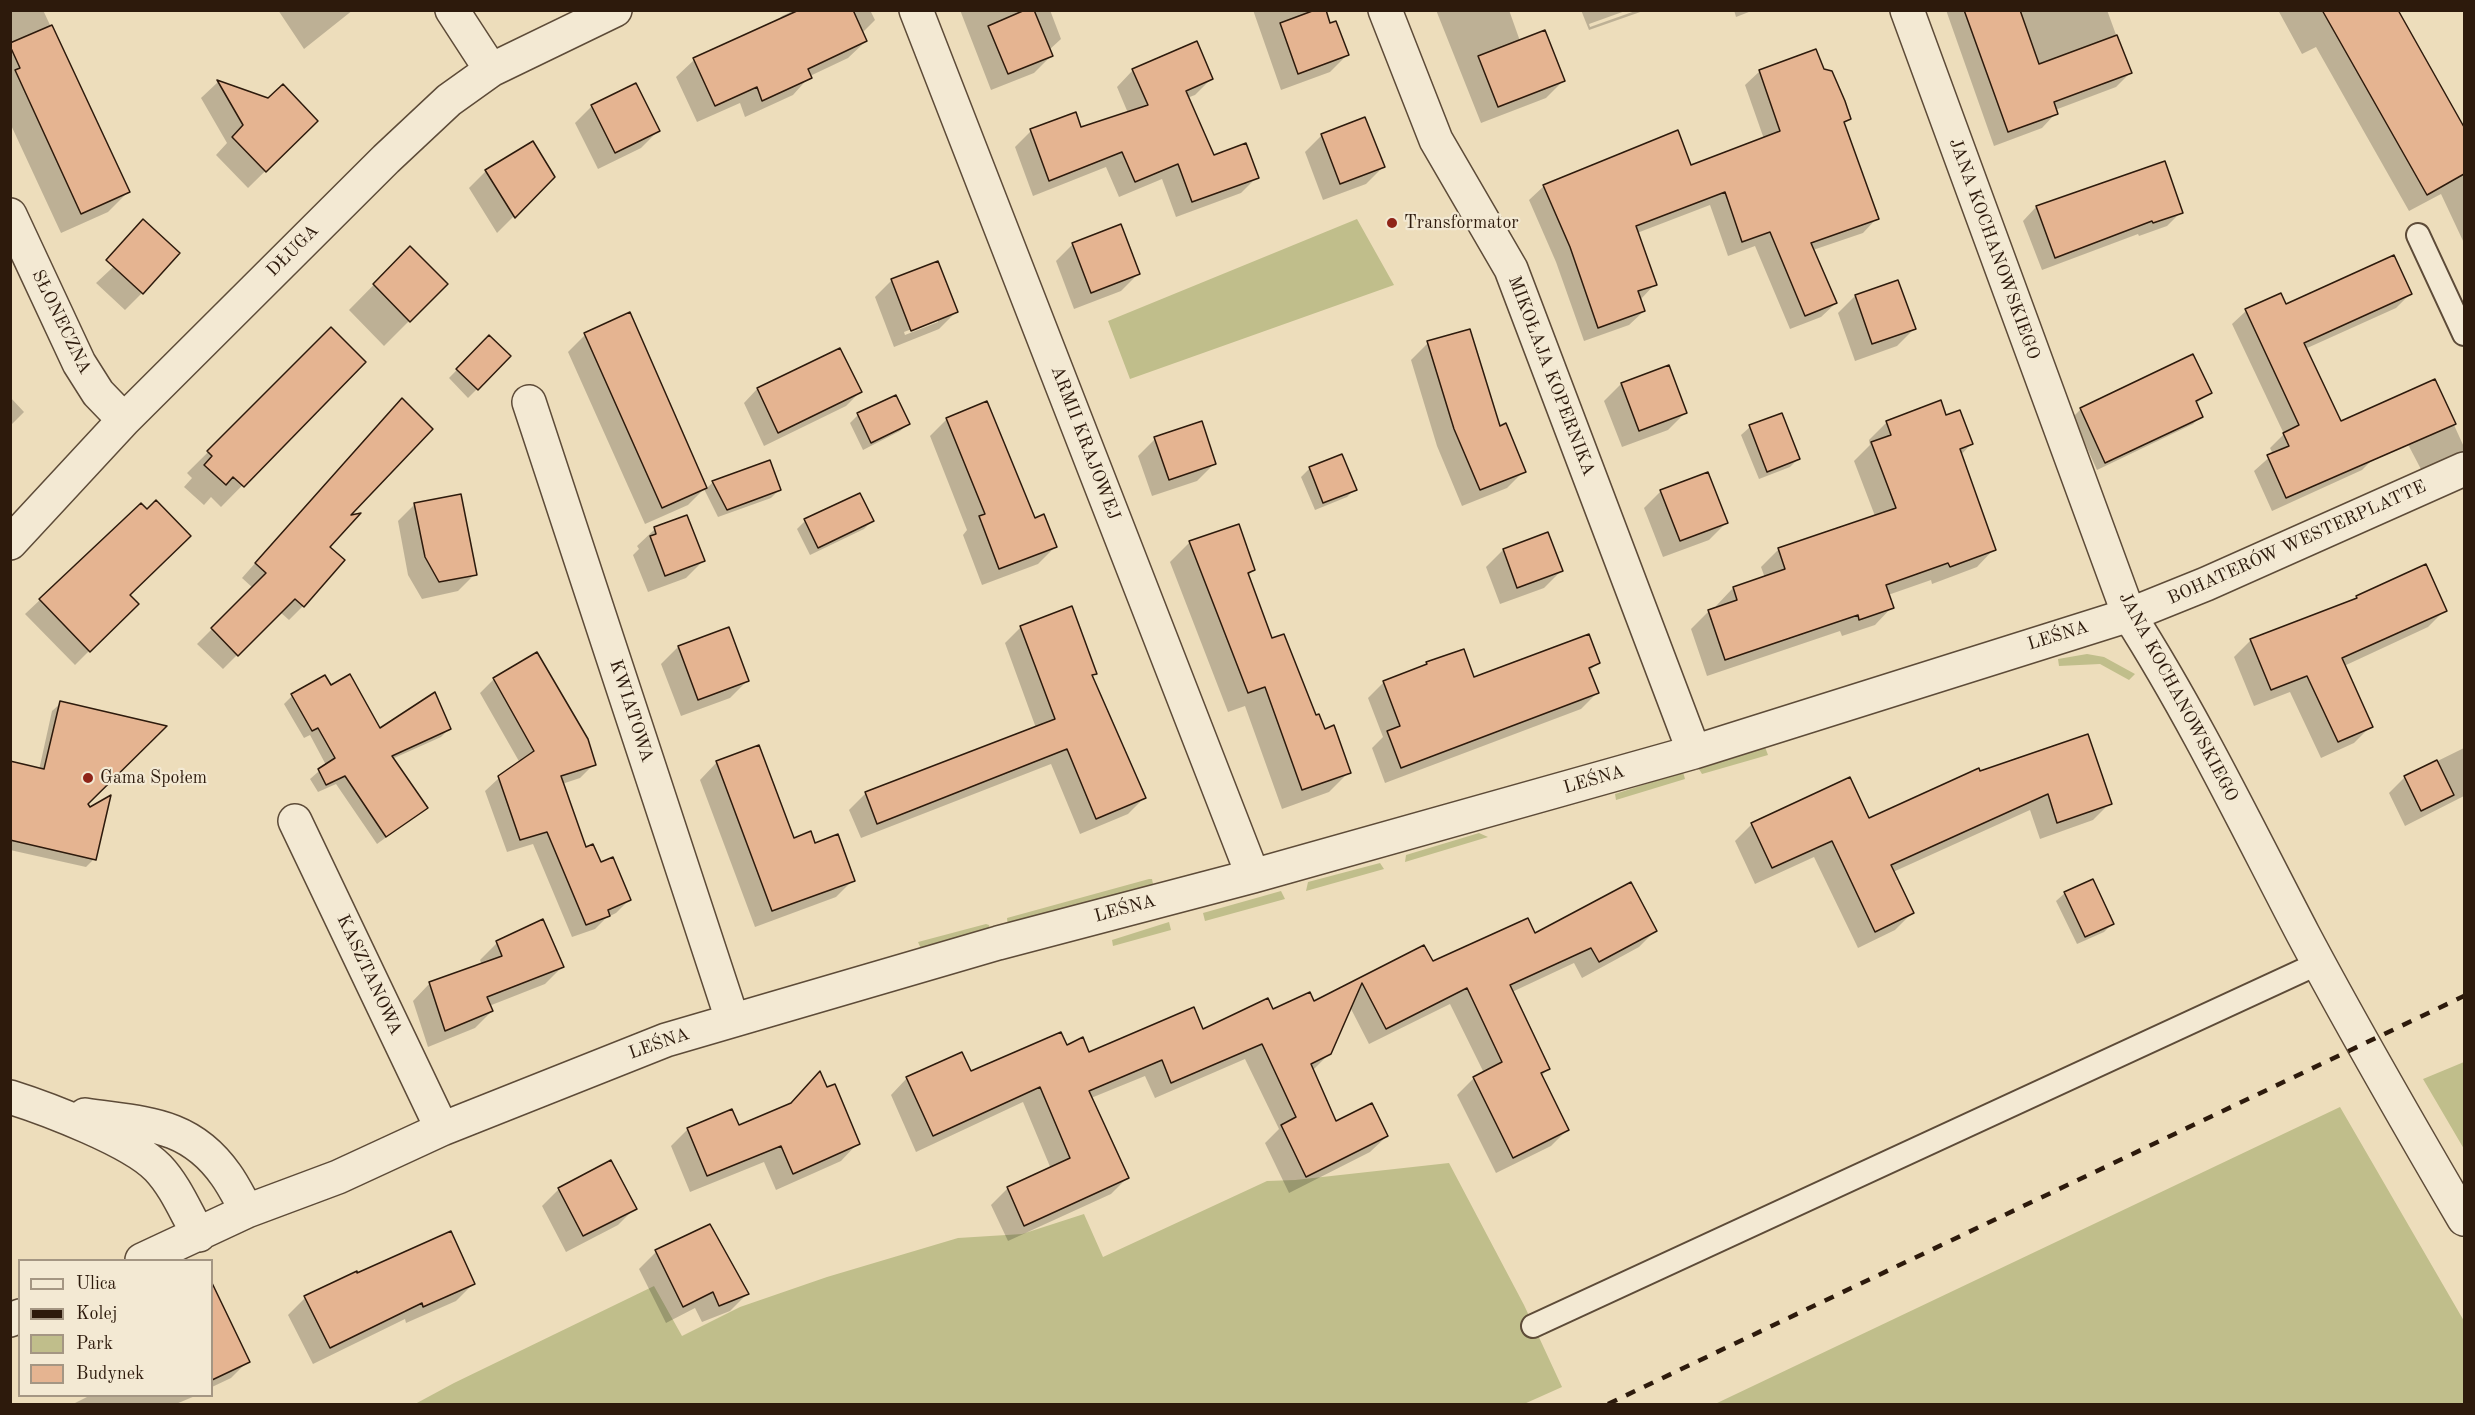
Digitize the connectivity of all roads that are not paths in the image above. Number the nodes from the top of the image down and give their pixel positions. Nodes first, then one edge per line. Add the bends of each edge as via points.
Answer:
1 (452, 10) edge
2 (615, 10) edge
3 (916, 10) edge
4 (1385, 10) edge
5 (1907, 10) edge
6 (491, 70) junction
7 (10, 215) edge
8 (2418, 235) dead end
9 (2464, 334) edge
10 (529, 402) dead end
11 (124, 420) junction
12 (2464, 470) edge
13 (10, 543) edge
14 (2129, 615) junction
15 (1694, 752) junction
16 (295, 821) dead end
17 (1253, 876) junction
18 (2319, 963) junction
19 (732, 1019) junction
20 (10, 1097) edge
21 (45, 1108) junction
22 (441, 1129) junction
23 (247, 1212) junction
24 (2464, 1219) edge
25 (199, 1235) junction
26 (144, 1259) edge
27 (1533, 1326) dead end

1 - 6 street
2 - 6 street, DŁUGA
3 - 17 street, ARMII KRAJOWEJ
4 - 15 street, MIKOŁAJA KOPERNIKA via 1436,140 1511,269
5 - 14 street, JANA KOCHANOWSKIEGO
6 - 11 street, DŁUGA via 449,100 394,152
7 - 11 street, SŁONECZNA via 79,363 98,393
8 - 9 lane
10 - 19 street, KWIATOWA
11 - 13 street, DŁUGA
12 - 14 street, BOHATERÓW WESTERPLATTE
14 - 15 street, LEŚNA
14 - 18 street, JANA KOCHANOWSKIEGO via 2165,671
15 - 17 street, LEŚNA
16 - 22 street, KASZTANOWA
17 - 19 street, LEŚNA
18 - 24 street, JANA KOCHANOWSKIEGO
18 - 27 lane
19 - 22 street, LEŚNA via 666,1040
20 - 21 street
21 - 23 street via 176,1131 194,1142 226,1174
21 - 25 street via 146,1157 170,1182
22 - 23 street, LEŚNA via 338,1177
23 - 25 street, LEŚNA
25 - 26 street, LEŚNA

